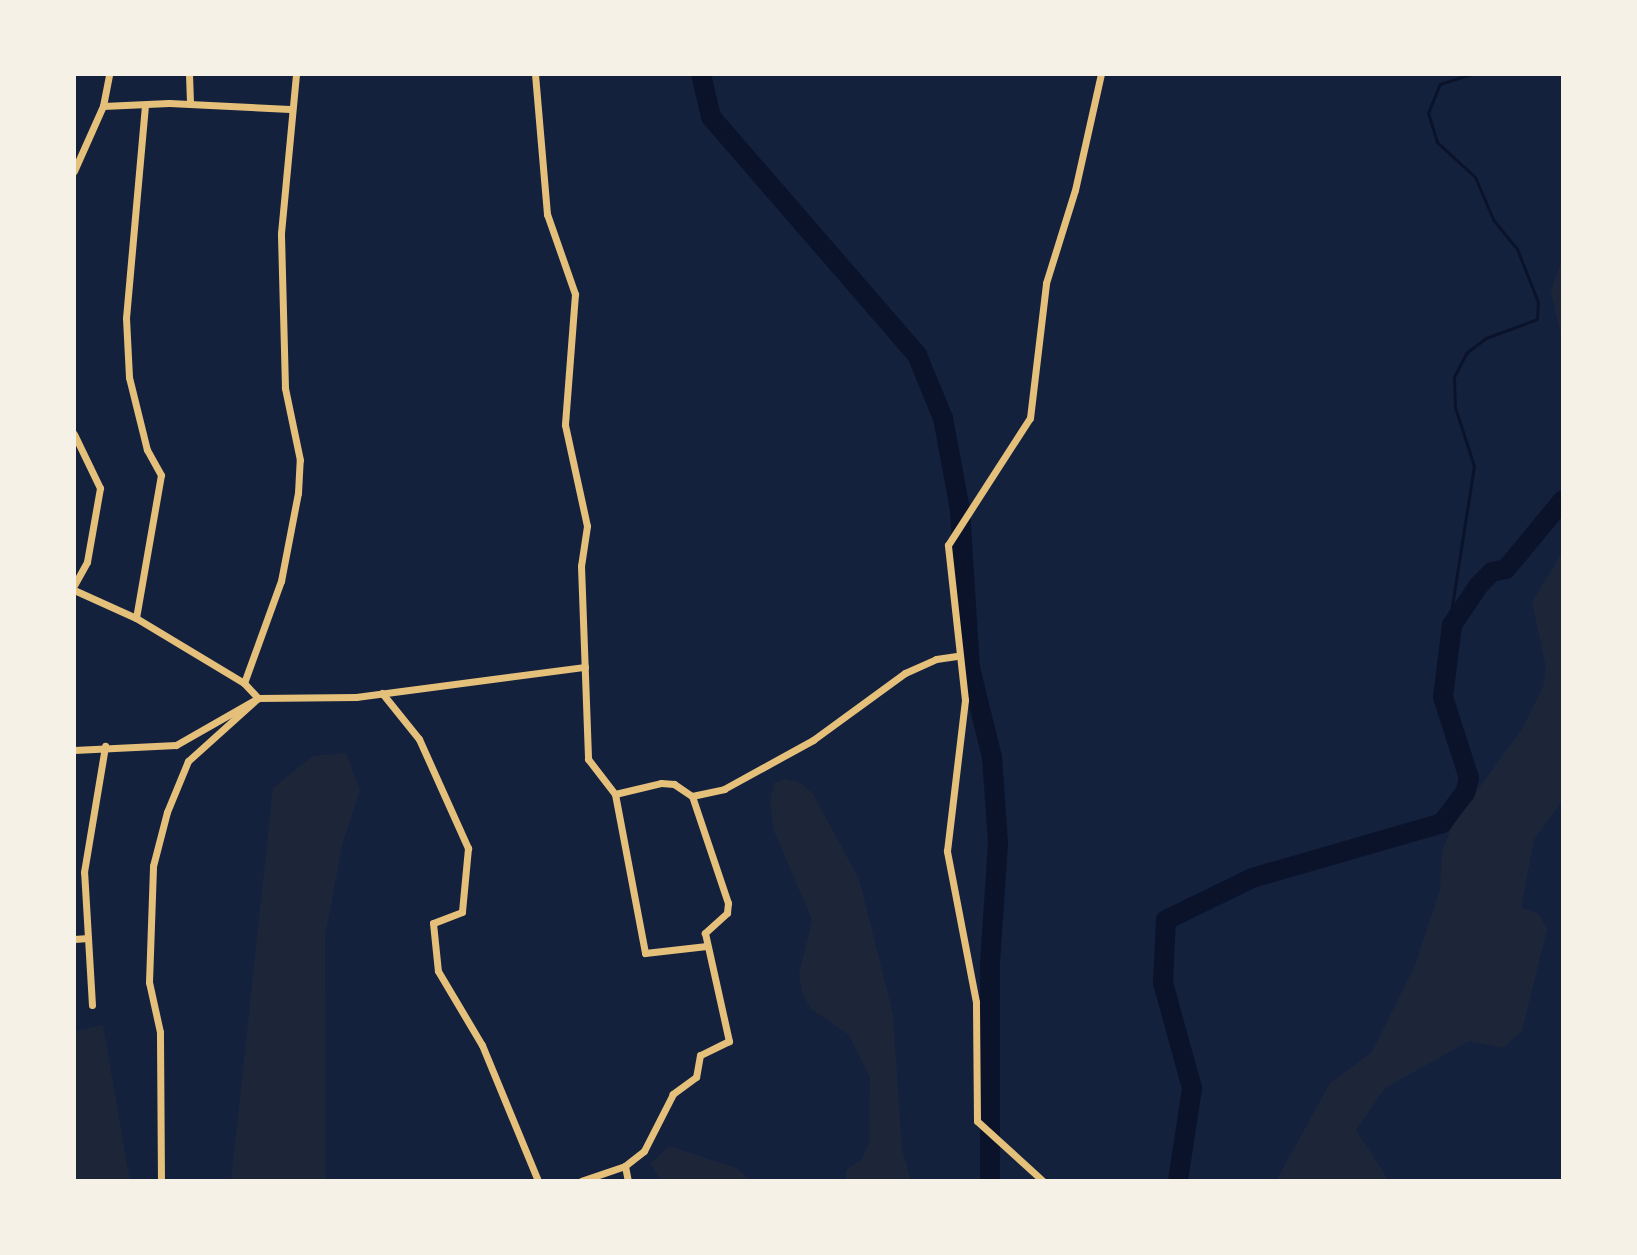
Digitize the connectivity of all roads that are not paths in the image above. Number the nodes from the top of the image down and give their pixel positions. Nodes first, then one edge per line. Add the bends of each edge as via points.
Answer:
1 (109, 74) edge
2 (189, 74) edge
3 (296, 74) edge
4 (535, 74) edge
5 (1101, 74) edge
6 (190, 104) junction
7 (103, 106) junction
8 (145, 107) junction
9 (290, 109) junction
10 (74, 171) edge
11 (74, 434) edge
12 (74, 587) edge
13 (136, 618) junction
14 (957, 656) junction
15 (585, 667) junction
16 (244, 683) junction
17 (382, 693) junction
18 (258, 698) junction
19 (105, 746) junction
20 (74, 750) edge
21 (615, 794) junction
22 (692, 796) junction
23 (88, 938) junction
24 (74, 939) edge
25 (707, 946) junction
26 (92, 1005) dead end
27 (625, 1166) junction
28 (161, 1181) edge
29 (538, 1181) edge
30 (581, 1181) edge
31 (628, 1181) edge
32 (1043, 1181) edge

1 - 7 street
2 - 6 street
3 - 9 street
4 - 15 street via 547,214 575,294 565,425 587,526 581,566
5 - 14 street via 1075,190 1046,283 1030,418 975,509 950,536
6 - 8 street
6 - 9 street
7 - 8 street
7 - 10 street
8 - 13 street via 126,318 129,377 147,450 161,475
9 - 16 street via 281,233 285,388 300,460 298,493 281,581
11 - 12 street via 100,488 87,562
12 - 13 street
13 - 16 street
14 - 22 street via 905,673 813,740 724,789
14 - 32 street via 964,712 947,860 975,993 977,1121
15 - 17 street
15 - 21 street via 588,759
16 - 18 street
17 - 18 street
17 - 29 street via 426,751 468,848 462,912 433,923 438,971 482,1045
18 - 19 street via 176,745
18 - 28 street via 188,761 153,866 149,982 160,1032
19 - 20 street
19 - 23 street via 85,851
21 - 22 street via 661,783 674,784
21 - 25 street via 645,953
22 - 25 street via 728,903 727,913 705,933
23 - 24 street
23 - 26 street
25 - 27 street via 729,1041 700,1055 696,1077 673,1094 648,1145
27 - 30 street
27 - 31 street

